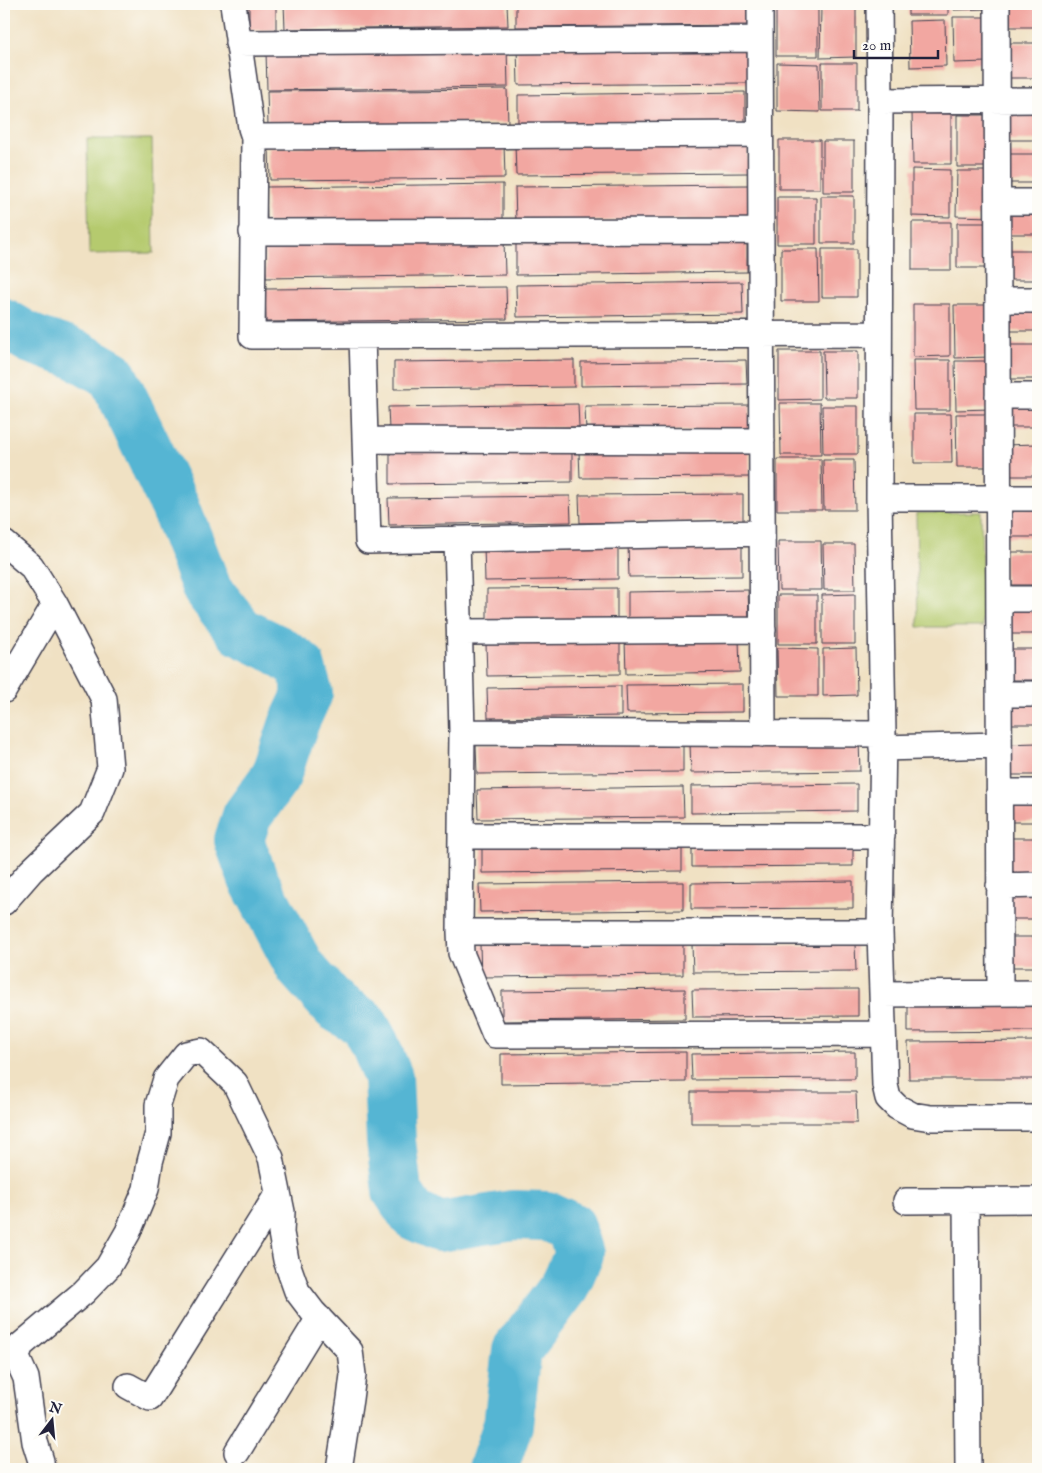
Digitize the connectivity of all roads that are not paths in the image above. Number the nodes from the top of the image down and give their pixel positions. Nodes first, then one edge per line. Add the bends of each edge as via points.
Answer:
1 (233, 4) edge
2 (760, 4) edge
3 (879, 4) edge
4 (997, 4) edge
5 (760, 39) junction
6 (238, 43) junction
7 (998, 100) junction
8 (1038, 100) edge
9 (880, 101) junction
10 (760, 134) junction
11 (254, 137) junction
12 (998, 202) junction
13 (1038, 202) edge
14 (761, 231) junction
15 (252, 232) junction
16 (998, 300) junction
17 (1038, 300) edge
18 (879, 334) junction
19 (761, 335) junction
20 (362, 336) junction
21 (998, 396) junction
22 (1038, 396) edge
23 (365, 440) junction
24 (762, 441) junction
25 (879, 498) junction
26 (999, 498) junction
27 (1038, 498) edge
28 (762, 533) junction
29 (457, 539) junction
30 (4, 543) edge
31 (999, 599) junction
32 (1038, 599) edge
33 (56, 604) junction
34 (762, 630) junction
35 (460, 632) junction
36 (4, 690) edge
37 (1000, 694) junction
38 (1038, 694) edge
39 (462, 732) junction
40 (763, 734) junction
41 (883, 741) junction
42 (999, 745) junction
43 (1000, 792) junction
44 (1038, 792) edge
45 (461, 836) junction
46 (882, 836) junction
47 (1038, 885) edge
48 (999, 886) junction
49 (4, 902) edge
50 (460, 932) junction
51 (880, 932) junction
52 (1000, 993) junction
53 (1038, 993) edge
54 (882, 994) junction
55 (883, 1034) junction
56 (1038, 1118) edge
57 (278, 1194) junction
58 (966, 1200) junction
59 (1038, 1200) edge
60 (906, 1201) dead end
61 (319, 1318) junction
62 (128, 1386) dead end
63 (237, 1452) dead end
64 (42, 1469) edge
65 (339, 1469) edge
66 (968, 1469) edge

1 - 6 street
2 - 5 street
3 - 9 street
4 - 7 street
5 - 6 street
5 - 10 street
6 - 11 street
7 - 8 street
7 - 9 street
7 - 12 street
9 - 18 street
10 - 11 street
10 - 14 street
11 - 15 street
12 - 13 street
12 - 16 street
14 - 15 street
14 - 19 street
15 - 20 street via 252,336
16 - 17 street
16 - 21 street
18 - 19 street
18 - 25 street
19 - 20 street
19 - 24 street
20 - 23 street
21 - 22 street
21 - 26 street
23 - 24 street
23 - 29 street via 368,541
24 - 28 street
25 - 26 street
25 - 41 street
26 - 27 street
26 - 31 street
28 - 29 street
28 - 34 street
29 - 35 street
30 - 33 street via 31,566
31 - 32 street
31 - 37 street
33 - 36 street
33 - 49 street via 104,699 110,768 92,812
34 - 35 street
34 - 40 street
35 - 39 street
37 - 38 street
37 - 42 street
39 - 40 street
39 - 45 street
40 - 41 street
41 - 42 street
41 - 46 street
42 - 43 street
43 - 44 street
43 - 48 street
45 - 46 street
45 - 50 street
46 - 51 street
47 - 48 street
48 - 52 street
50 - 51 street
50 - 55 street via 462,952 496,1035
51 - 54 street
52 - 53 street
52 - 54 street
54 - 55 street
55 - 56 street via 885,1084 888,1098 897,1107 912,1115 931,1118
57 - 61 street via 286,1260 297,1291
57 - 62 street via 150,1398
57 - 64 street via 271,1158 235,1083 202,1051 186,1054 166,1079 158,1105 158,1133 146,1189 128,1232 108,1267 84,1292 20,1346 18,1358 26,1378 34,1442
58 - 59 street
58 - 60 street
58 - 66 street
61 - 63 street
61 - 65 street via 350,1351 350,1399

